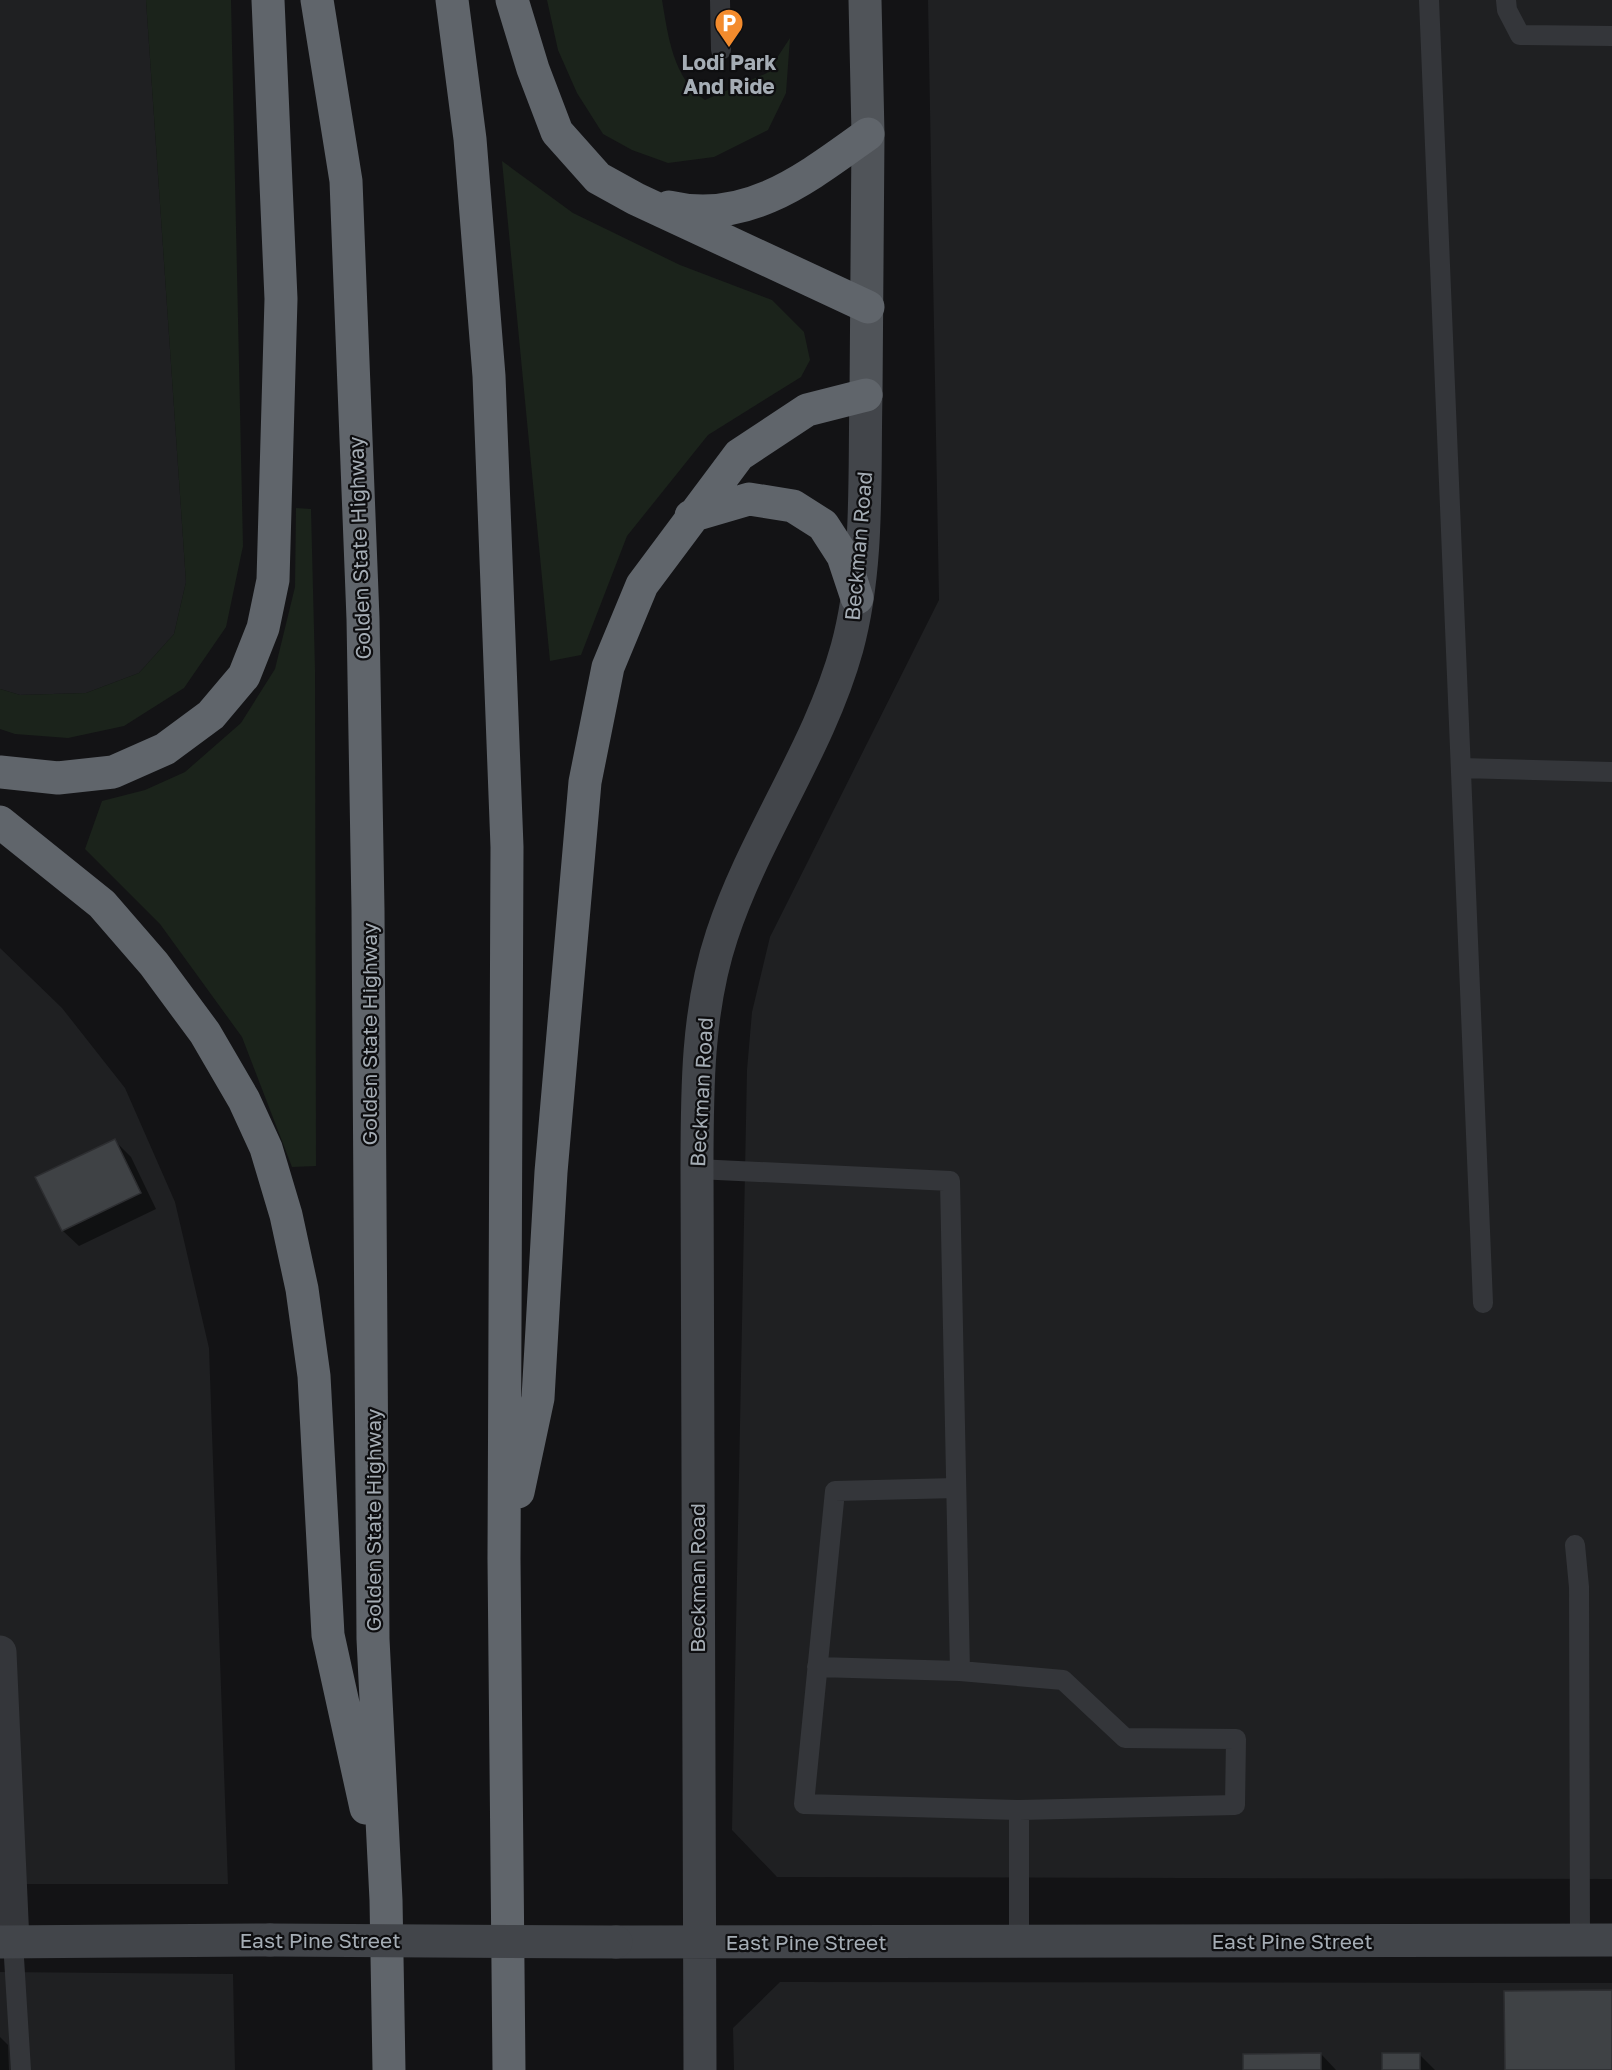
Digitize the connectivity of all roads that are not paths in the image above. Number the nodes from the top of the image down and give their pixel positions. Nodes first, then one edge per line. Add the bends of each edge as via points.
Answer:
1 (268, 0) edge
2 (317, 0) edge
3 (452, 0) edge
4 (512, 0) edge
5 (720, 0) edge
6 (865, 0) edge
7 (1429, 0) edge
8 (1506, 0) edge
9 (1612, 36) edge
10 (721, 50) dead end
11 (868, 134) junction
12 (636, 199) junction
13 (868, 307) junction
14 (866, 395) junction
15 (691, 516) junction
16 (857, 598) junction
17 (1461, 768) junction
18 (0, 772) edge
19 (1612, 772) edge
20 (0, 822) edge
21 (697, 1168) junction
22 (1483, 1303) dead end
23 (956, 1488) junction
24 (1575, 1545) dead end
25 (504, 1559) junction
26 (0, 1652) edge
27 (817, 1667) junction
28 (960, 1671) junction
29 (1019, 1810) junction
30 (386, 1900) junction
31 (1596, 1940) edge
32 (6, 1942) edge
33 (698, 1942) junction
34 (1019, 1942) junction
35 (21, 2070) edge
36 (388, 2070) edge
37 (509, 2070) edge
38 (700, 2070) edge

1 - 18 highway via 281,299 273,580 263,628 244,676 212,715 165,749 113,772 58,778
2 - 30 highway, Golden State Highway via 346,181 363,619 373,1639
3 - 25 highway via 470,139 489,376 507,847
4 - 12 highway via 532,69 557,132 598,178
5 - 10 lane
6 - 11 main road, Beckman Road
7 - 17 lane
8 - 9 lane via 1506,10 1520,35
11 - 12 highway via 793,187 744,207 688,212
11 - 13 main road, Beckman Road
12 - 13 highway
13 - 14 main road, Beckman Road
14 - 15 highway via 807,410 739,455
14 - 16 street, Beckman Road via 864,512
15 - 16 highway via 749,499 793,506 823,525 843,556
15 - 25 highway via 642,585 608,667 585,782 551,1172 538,1398
16 - 21 street, Beckman Road via 847,648 812,744 751,866 722,935 704,1010 697,1086
17 - 19 lane
17 - 22 lane
20 - 30 highway via 102,904 154,964 205,1033 244,1100 266,1148 302,1289 314,1376 328,1635
21 - 23 lane via 950,1181
21 - 33 street, Beckman Road
23 - 27 lane via 836,1491
23 - 28 lane
24 - 31 lane
25 - 37 highway
26 - 32 street
27 - 28 lane
27 - 29 lane via 804,1804
28 - 29 lane via 1063,1680 1125,1738 1236,1739 1234,1805
29 - 34 lane
30 - 36 highway, Golden State Highway
31 - 34 street, East Pine Street
32 - 33 street, East Pine Street, bridge
32 - 35 lane
33 - 34 street, East Pine Street
33 - 38 street, Beckman Road

